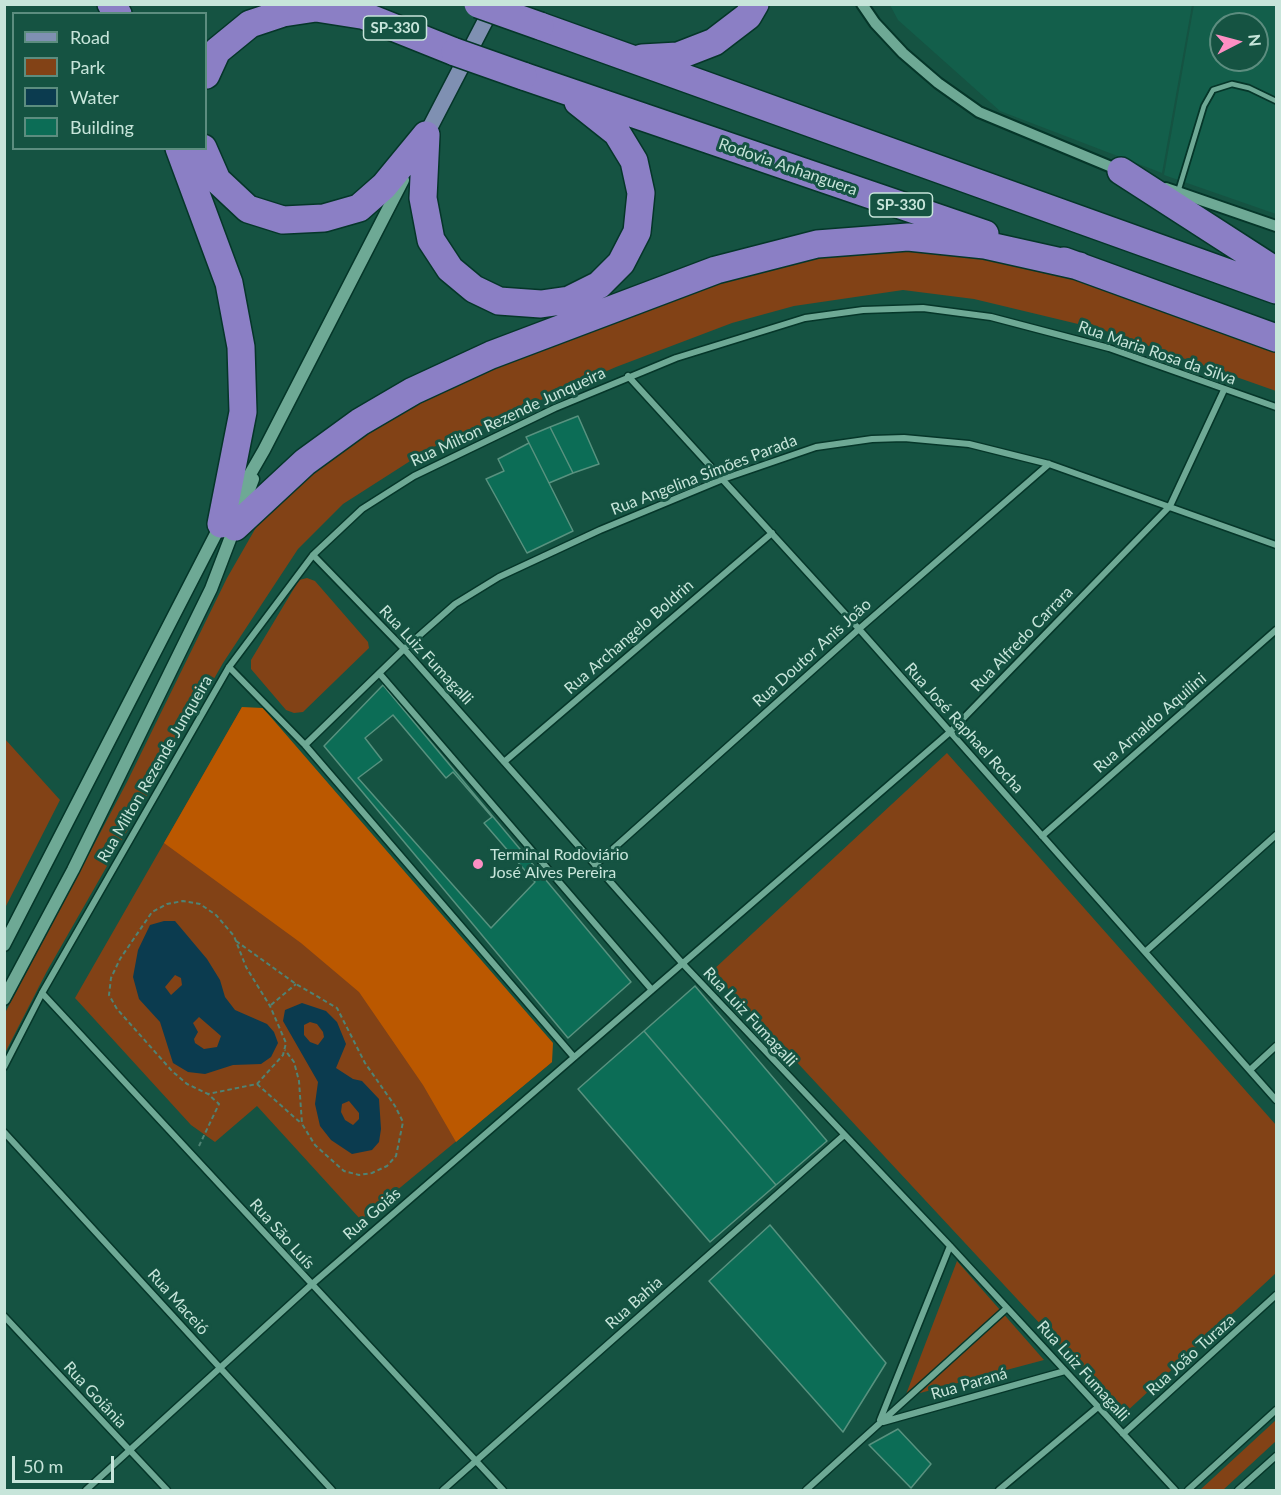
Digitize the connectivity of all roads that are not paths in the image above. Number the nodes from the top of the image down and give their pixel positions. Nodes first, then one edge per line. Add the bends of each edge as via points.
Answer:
1 (334, 4) edge
2 (477, 4) edge
3 (494, 4) edge
4 (754, 4) edge
5 (862, 4) edge
6 (367, 16) junction
7 (630, 59) junction
8 (207, 73) edge
9 (555, 87) junction
10 (1276, 101) edge
11 (426, 135) junction
12 (180, 150) edge
13 (204, 150) edge
14 (1121, 171) junction
15 (1178, 192) junction
16 (1276, 226) edge
17 (1079, 266) junction
18 (1276, 271) edge
19 (1276, 290) edge
20 (922, 308) joint
21 (1276, 338) edge
22 (628, 376) junction
23 (1224, 390) junction
24 (1276, 407) edge
25 (1049, 464) junction
26 (723, 479) junction
27 (1170, 506) junction
28 (228, 525) junction
29 (772, 533) junction
30 (1276, 545) edge
31 (313, 555) junction
32 (859, 629) junction
33 (1276, 630) edge
34 (404, 649) junction
35 (229, 667) junction
36 (379, 673) junction
37 (950, 732) junction
38 (305, 745) junction
39 (504, 762) junction
40 (1276, 835) edge
41 (1042, 836) junction
42 (595, 865) junction
43 (4, 945) edge
44 (1145, 952) junction
45 (683, 964) junction
46 (652, 990) junction
47 (42, 993) junction
48 (4, 999) edge
49 (1276, 1046) edge
50 (573, 1056) junction
51 (4, 1067) edge
52 (1250, 1070) junction
53 (1276, 1100) edge
54 (4, 1132) edge
55 (843, 1136) junction
56 (950, 1246) junction
57 (311, 1285) junction
58 (1276, 1295) edge
59 (1007, 1308) junction
60 (4, 1316) edge
61 (220, 1369) junction
62 (1065, 1371) junction
63 (1098, 1407) junction
64 (1276, 1410) edge
65 (879, 1423) junction
66 (1123, 1434) junction
67 (130, 1452) junction
68 (1276, 1456) edge
69 (476, 1462) junction
70 (86, 1491) edge
71 (167, 1491) edge
72 (332, 1491) edge
73 (443, 1491) edge
74 (503, 1491) edge
75 (806, 1491) edge
76 (999, 1491) edge
77 (1175, 1491) edge
78 (1188, 1491) edge
79 (1238, 1491) edge

1 - 6 highway, Rodovia Anhanguera / SP-330
2 - 7 highway, SP-330, bridge
3 - 11 main road
4 - 7 highway via 748,16 714,42 678,56
5 - 14 street via 903,53 979,112
6 - 8 highway via 316,8 250,24 217,51
6 - 9 highway, Rodovia Anhanguera / SP-330, bridge
7 - 19 highway, SP-330
9 - 11 highway via 592,110 617,133 634,161 641,193 637,232 621,263 599,285 569,300 541,304 499,301 474,289 450,269 431,240 423,198
9 - 17 highway, Rodovia Anhanguera / SP-330
10 - 15 lane via 1232,84 1213,90 1204,106
11 - 13 highway via 384,186 358,208 324,218 283,220 248,209 217,180
11 - 28 main road
12 - 28 highway via 229,283 242,347 243,412
14 - 15 street
14 - 18 highway
15 - 16 street
17 - 21 highway, Rodovia Anhanguera / SP-330
17 - 28 highway via 984,245 908,237 817,244 716,270 491,355 413,391 305,462
20 - 22 street, Rua Milton Rezende Junqueira via 863,310 805,318 740,336
20 - 23 street, Rua Maria Rosa da Silva via 991,317 1109,348
22 - 26 street, Rua José Raphael Rocha
22 - 31 street, Rua Milton Rezende Junqueira via 414,476 362,509
23 - 24 street, Rua Maria Rosa da Silva
23 - 27 street, Rua Alfredo Carrara
25 - 26 street, Rua Angelina Simões Parada via 969,444 872,439 816,447
25 - 27 street, Rua Angelina Simões Parada
25 - 32 street, Rua Doutor Anis João
26 - 29 street, Rua José Raphael Rocha
26 - 34 street, Rua Angelina Simões Parada via 499,577 455,604
27 - 30 street, Rua Angelina Simões Parada
27 - 37 street, Rua Alfredo Carrara
28 - 43 main road
28 - 48 main road via 211,589 73,870
29 - 32 street, Rua José Raphael Rocha
29 - 39 street, Rua Archangelo Boldrin
31 - 34 street, Rua Luiz Fumagalli
31 - 35 street, Rua Milton Rezende Junqueira
32 - 37 street, Rua José Raphael Rocha
32 - 42 street, Rua Doutor Anis João
33 - 41 street, Rua Arnaldo Aquilini
34 - 36 street, Rua Angelina Simões Parada
34 - 39 street, Rua Luiz Fumagalli
35 - 38 street
35 - 47 street, Rua Milton Rezende Junqueira
36 - 38 street, Rua Angelina Simões Parada
36 - 46 street
37 - 41 street, Rua José Raphael Rocha
37 - 45 street, Rua Alfredo Carrara
38 - 50 street
39 - 42 street, Rua Luiz Fumagalli
40 - 44 street
41 - 44 street, Rua José Raphael Rocha
42 - 45 street, Rua Luiz Fumagalli
44 - 52 street, Rua José Raphael Rocha
45 - 46 street, Rua Goiás
45 - 55 street, Rua Luiz Fumagalli
46 - 50 street, Rua Goiás
47 - 51 street, Rua Milton Rezende Junqueira
47 - 57 street, Rua São Luís
49 - 52 street
50 - 57 street, Rua Goiás
52 - 53 street, Rua José Raphael Rocha
54 - 61 street, Rua Maceió
55 - 56 street, Rua Luiz Fumagalli
55 - 69 street, Rua Bahia
56 - 59 street, Rua Luiz Fumagalli
56 - 65 street, Rua Paraná
57 - 61 street, Rua Goiás
57 - 69 street, Rua São Luís
58 - 66 street, Rua João Turaza
59 - 62 street, Rua Luiz Fumagalli
59 - 65 street, Rua Paraná
60 - 67 street, Rua Goiânia
61 - 67 street, Rua Goiás
61 - 72 street, Rua Maceió
62 - 63 street, Rua Luiz Fumagalli
62 - 65 street, Rua Paraná
63 - 66 street, Rua Luiz Fumagalli
63 - 76 street
64 - 78 street
65 - 75 street, Rua Paraná
66 - 77 street, Rua Luiz Fumagalli
67 - 70 street, Rua Goiás
67 - 71 street, Rua Goiânia
68 - 79 street
69 - 73 street, Rua Bahia
69 - 74 street, Rua São Luís

